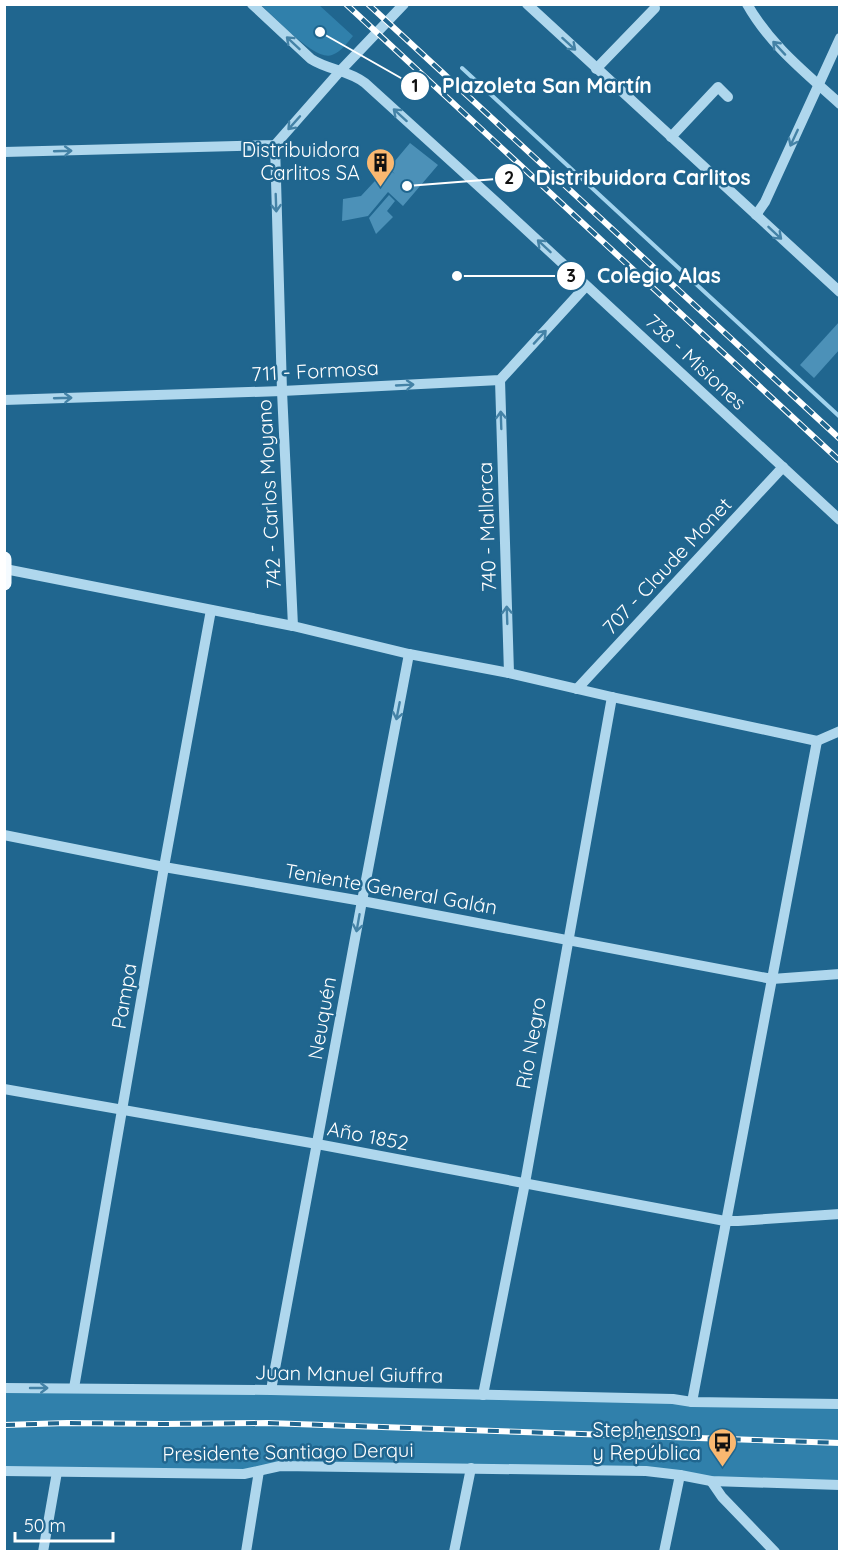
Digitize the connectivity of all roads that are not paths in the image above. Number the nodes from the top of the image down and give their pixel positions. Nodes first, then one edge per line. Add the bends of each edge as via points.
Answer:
1 (252, 4) edge
2 (404, 4) edge
3 (527, 4) edge
4 (747, 4) edge
5 (655, 8) dead end
6 (840, 38) edge
7 (596, 69) junction
8 (341, 70) junction
9 (818, 84) junction
10 (728, 97) dead end
11 (840, 104) edge
12 (671, 137) junction
13 (275, 145) junction
14 (4, 152) edge
15 (756, 215) junction
16 (586, 286) junction
17 (840, 292) edge
18 (500, 380) junction
19 (282, 391) junction
20 (4, 400) edge
21 (783, 467) junction
22 (840, 520) edge
23 (4, 559) edge
24 (5, 569) edge
25 (4, 583) edge
26 (211, 610) junction
27 (293, 626) junction
28 (410, 654) junction
29 (509, 673) junction
30 (577, 689) junction
31 (612, 697) junction
32 (840, 731) edge
33 (818, 741) junction
34 (4, 834) edge
35 (164, 867) junction
36 (362, 901) junction
37 (568, 939) junction
38 (840, 974) edge
39 (772, 979) junction
40 (4, 1089) edge
41 (123, 1110) junction
42 (317, 1144) junction
43 (525, 1183) junction
44 (840, 1214) edge
45 (725, 1221) junction
46 (4, 1388) edge
47 (74, 1388) junction
48 (271, 1390) junction
49 (483, 1395) junction
50 (692, 1402) junction
51 (840, 1404) edge
52 (471, 1468) junction
53 (4, 1471) edge
54 (260, 1471) junction
55 (57, 1472) junction
56 (680, 1475) junction
57 (711, 1481) junction
58 (840, 1485) edge
59 (43, 1551) edge
60 (246, 1551) edge
61 (454, 1551) edge
62 (664, 1551) edge
63 (775, 1551) edge

8 -> 1 street, 738 - Misiones via 311,59
2 - 8 street
3 -> 7 street
9 -> 4 street via 780,50
5 - 7 street
6 - 9 street
7 - 12 street
8 -> 13 street
16 -> 8 street, 738 - Misiones via 365,83
9 - 11 street
9 -> 15 street
10 - 12 street via 718,87
12 - 15 street
14 -> 13 street
13 -> 19 street, 742 - Carlos Moyano
15 -> 17 street
18 -> 16 street
16 - 21 street, 738 - Misiones
19 -> 18 street, 711 - Formosa
29 -> 18 street, 740 - Mallorca
20 -> 19 street, 711 - Formosa
19 - 27 street, 742 - Carlos Moyano
21 - 22 street, 738 - Misiones
21 - 30 street, 707 - Claude Monet
23 - 24 main road
24 - 25 main road
24 - 26 street
26 - 27 street
26 - 35 street, Pampa
27 - 28 street
28 - 29 street
28 -> 36 street, Neuquén
29 - 30 street
30 - 31 street
31 - 33 street
31 - 37 street, Río Negro
32 - 33 street
33 - 39 street
34 - 35 street, Teniente General Galán
35 - 36 street, Teniente General Galán
35 - 41 street, Pampa
36 - 37 street, Teniente General Galán
36 -> 42 street, Neuquén
37 - 39 street, Teniente General Galán
37 - 43 street, Río Negro
38 - 39 street, Teniente General Galán
39 - 45 street
40 - 41 street, Año 1852
41 - 42 street, Año 1852
41 - 47 street, Pampa
42 - 43 street, Año 1852
42 - 48 street, Neuquén
43 - 45 street, Año 1852
43 - 49 street, Río Negro
44 - 45 street, Año 1852
45 - 50 street
46 -> 47 street, Juan Manuel Giuffra
47 - 48 street, Juan Manuel Giuffra
48 - 49 street, Juan Manuel Giuffra
49 - 50 street, Juan Manuel Giuffra
50 - 51 street, Juan Manuel Giuffra
52 - 54 street, Presidente Santiago Derqui via 280,1466
52 - 56 street, Presidente Santiago Derqui
52 - 61 street
53 - 55 street, Presidente Santiago Derqui
54 - 55 street, Presidente Santiago Derqui
54 - 60 street
55 - 59 street
56 - 57 street, Presidente Santiago Derqui
56 - 62 street
57 - 58 street, Presidente Santiago Derqui
57 - 63 street

